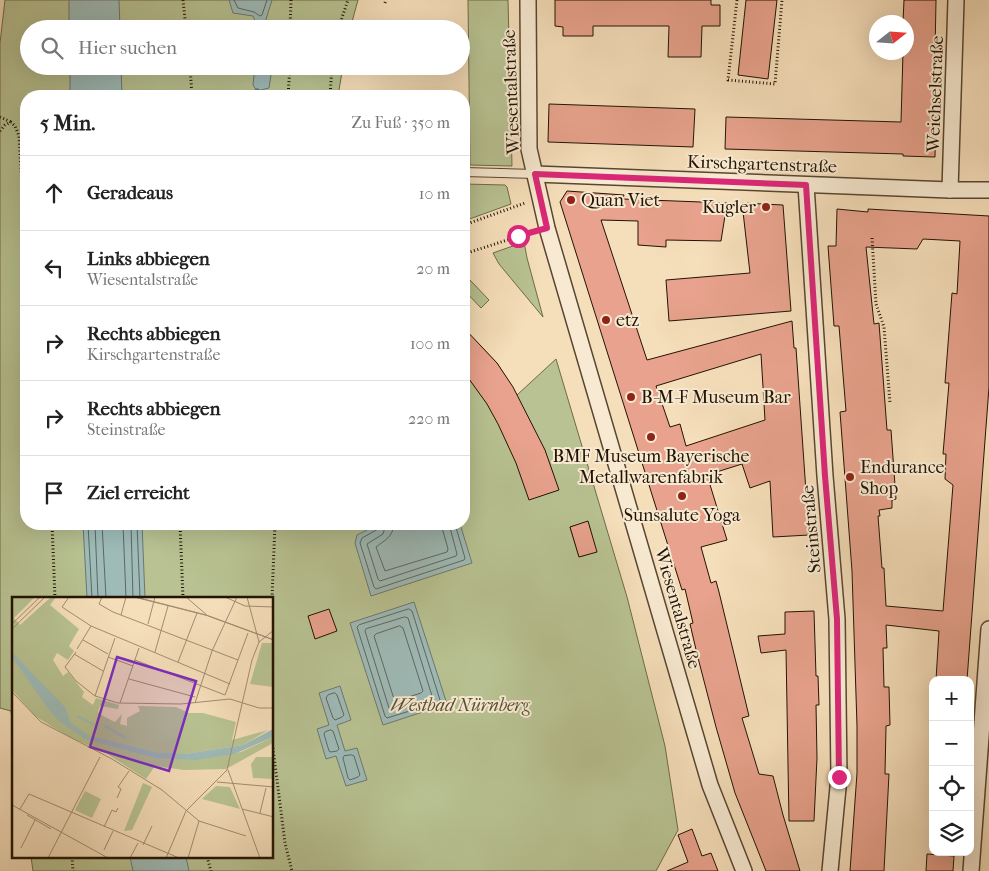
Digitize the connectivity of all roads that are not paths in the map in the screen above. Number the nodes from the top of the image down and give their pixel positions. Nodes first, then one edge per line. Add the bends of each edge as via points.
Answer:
1 (528, 0) edge
2 (956, 0) edge
3 (470, 172) edge
4 (535, 174) junction
5 (806, 185) junction
6 (950, 190) junction
7 (989, 190) edge
8 (989, 629) edge
9 (744, 871) edge
10 (830, 871) edge
11 (972, 871) edge

1 - 4 street, Wiesentalstraße via 529,149
2 - 6 street, Weichselstraße
3 - 4 lane
4 - 5 street, Kirschgartenstraße
4 - 9 street, Wiesentalstraße via 547,228 710,785
5 - 6 street, Kirschgartenstraße
5 - 10 street, Steinstraße via 837,619 839,777
6 - 7 street, Kirschgartenstraße
8 - 11 street

